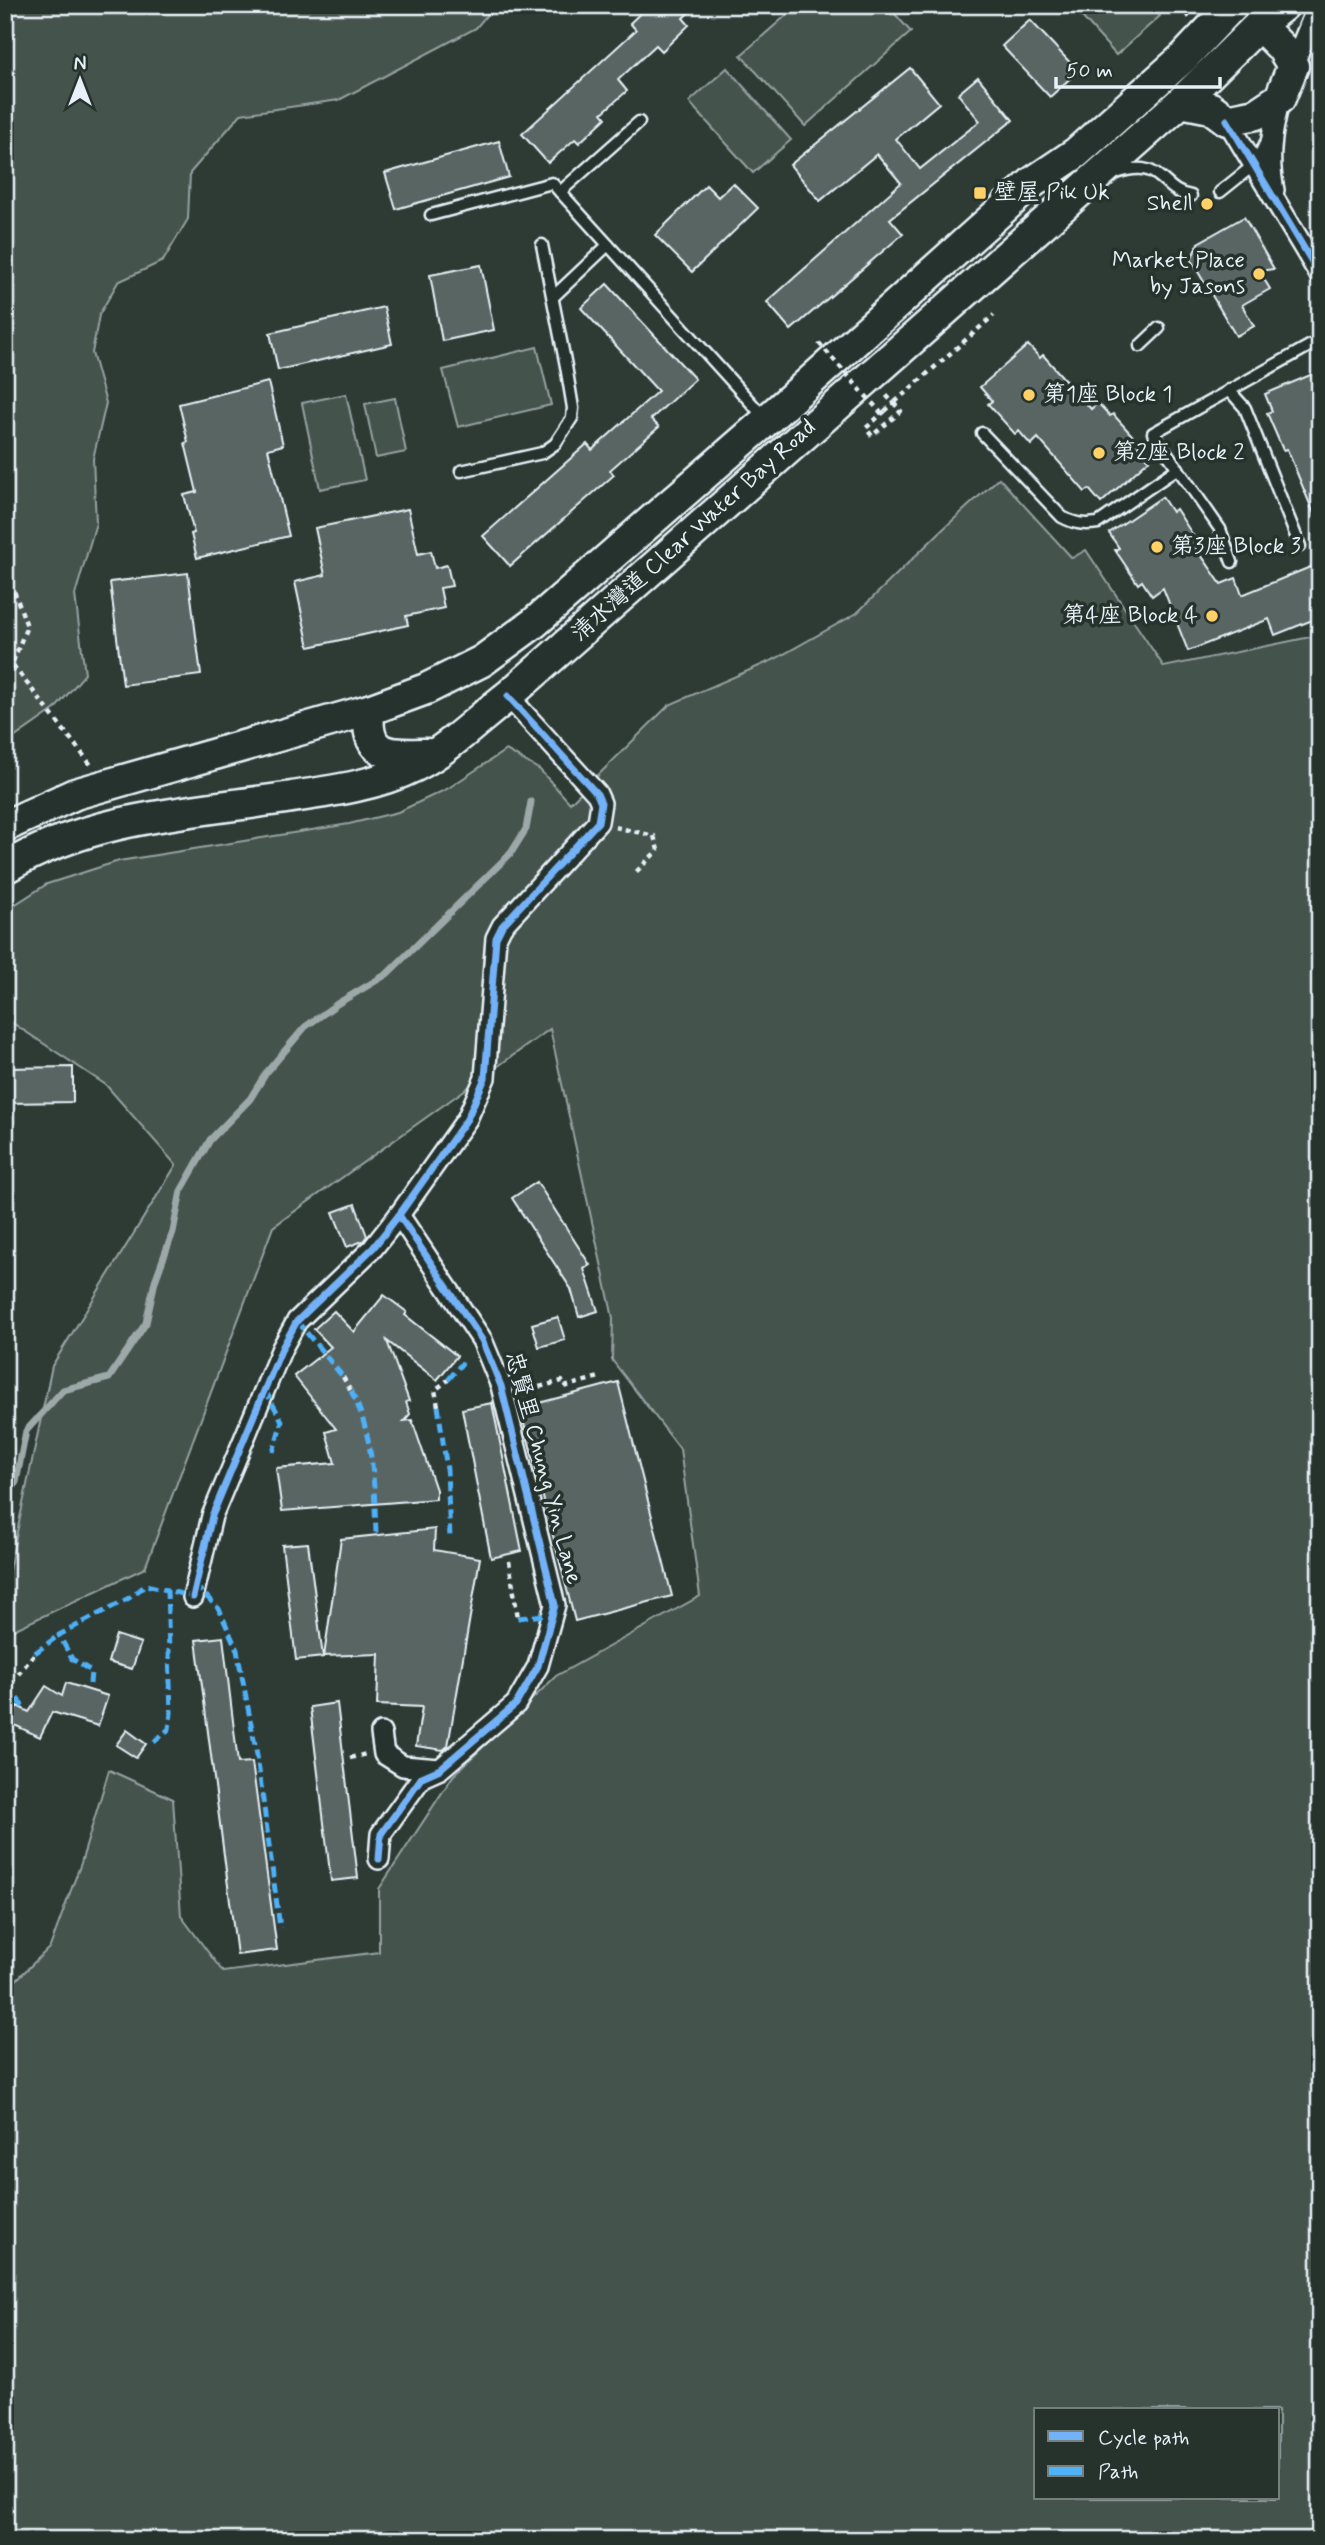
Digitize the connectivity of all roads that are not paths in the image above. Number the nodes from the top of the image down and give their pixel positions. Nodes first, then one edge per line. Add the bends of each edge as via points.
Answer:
1 (1233, 5) edge
2 (1284, 5) edge
3 (1318, 5) edge
4 (1259, 25) junction
5 (1198, 44) junction
6 (1293, 66) junction
7 (1280, 98) junction
8 (1181, 102) junction
9 (1227, 120) junction
10 (639, 122) dead end
11 (1272, 130) junction
12 (1255, 164) junction
13 (1088, 183) junction
14 (561, 191) junction
15 (1220, 191) dead end
16 (1191, 196) dead end
17 (1277, 201) junction
18 (431, 215) dead end
19 (542, 244) dead end
20 (608, 245) junction
21 (1320, 275) edge
22 (553, 297) junction
23 (1159, 328) dead end
24 (1320, 340) edge
25 (1140, 346) dead end
26 (1229, 390) junction
27 (767, 421) junction
28 (982, 433) dead end
29 (1178, 468) junction
30 (461, 471) dead end
31 (1300, 546) dead end
32 (1232, 562) dead end
33 (508, 696) junction
34 (369, 710) junction
35 (434, 754) junction
36 (5, 826) edge
37 (5, 868) edge
38 (399, 1215) junction
39 (193, 1597) dead end
40 (381, 1734) dead end
41 (440, 1769) junction
42 (379, 1858) dead end

1 - 5 main road, 清水灣道 Clear Water Bay Road
2 - 4 main road, 清水灣道 Clear Water Bay Road
3 - 6 street
4 - 5 main road
4 - 6 main road
4 - 8 main road, 清水灣道 Clear Water Bay Road
5 - 27 main road, 清水灣道 Clear Water Bay Road via 1076,153 1033,182
6 - 7 main road
7 - 9 main road via 1256,114
7 - 11 street
8 - 9 main road via 1211,108
8 - 13 main road, 清水灣道 Clear Water Bay Road
9 - 12 street
10 - 14 lane
11 - 12 lane
11 - 17 street via 1270,163
12 - 15 lane
12 - 17 street
13 - 16 lane via 1139,169 1160,175 1178,192
13 - 33 main road, 清水灣道 Clear Water Bay Road
14 - 18 lane via 552,183
14 - 20 lane
17 - 21 street
19 - 22 lane
20 - 22 lane
20 - 27 lane
22 - 30 lane via 573,408 571,421 555,444 542,453
23 - 25 lane
24 - 26 lane
26 - 29 lane via 1153,433
26 - 31 lane via 1245,408
27 - 34 main road, 清水灣道 Clear Water Bay Road via 534,624 482,662
28 - 29 lane via 1073,523 1098,523
29 - 32 lane via 1220,529
33 - 35 main road, 清水灣道 Clear Water Bay Road
33 - 38 street via 601,803 597,822 496,938 485,1078 467,1119
34 - 35 main road via 368,727 376,747 388,754
34 - 36 main road, 清水灣道 Clear Water Bay Road via 75,794
35 - 37 main road, 清水灣道 Clear Water Bay Road via 353,788 95,829 39,849
38 - 39 street via 373,1248 297,1321 287,1339 212,1516
38 - 41 street, 忠賢里 Chung Yin Lane via 482,1340 503,1396 555,1605 538,1666 516,1704
40 - 41 street via 384,1754 403,1766
41 - 42 street, 忠賢里 Chung Yin Lane via 422,1777 381,1834

